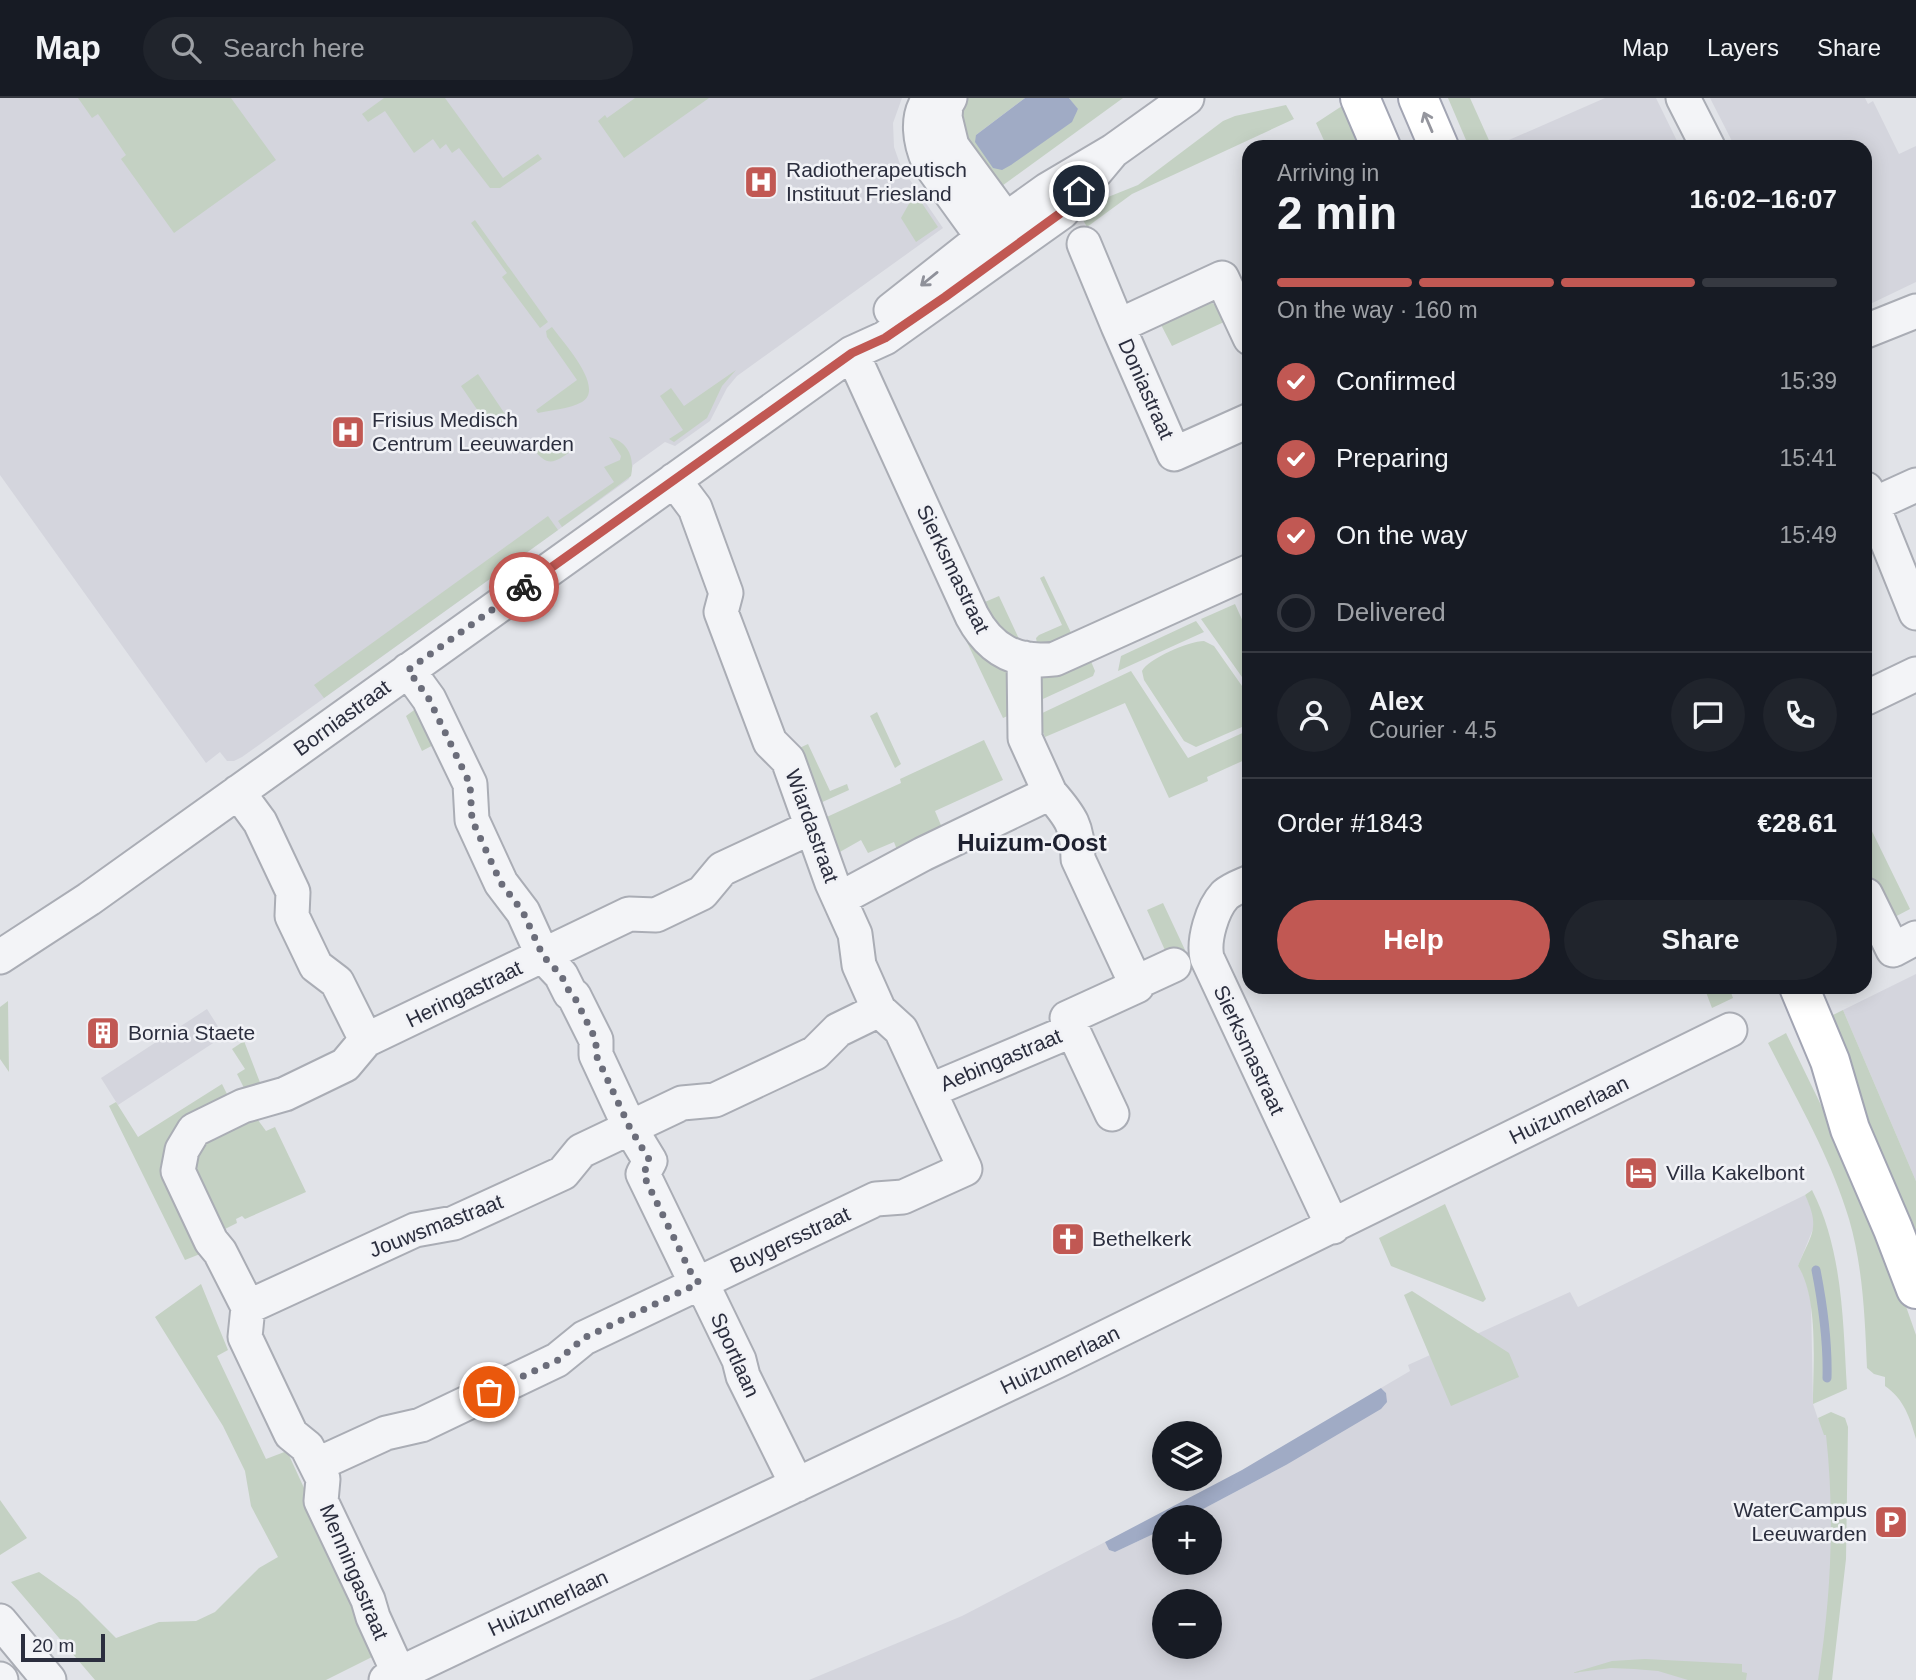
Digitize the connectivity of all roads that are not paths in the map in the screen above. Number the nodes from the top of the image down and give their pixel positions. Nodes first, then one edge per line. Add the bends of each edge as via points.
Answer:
1 (930, 98) edge
2 (950, 98) edge
3 (1186, 98) edge
4 (1360, 98) edge
5 (1418, 98) edge
6 (1683, 98) edge
7 (1378, 140) edge
8 (1435, 140) edge
9 (1704, 140) edge
10 (1002, 239) junction
11 (1084, 244) dead end
12 (1916, 311) edge
13 (1242, 321) edge
14 (1118, 326) junction
15 (1872, 329) edge
16 (852, 353) junction
17 (1242, 424) edge
18 (674, 480) junction
19 (1916, 485) edge
20 (1872, 496) edge
21 (1872, 504) edge
22 (1242, 575) edge
23 (1916, 613) edge
24 (1024, 658) junction
25 (408, 670) junction
26 (1916, 674) edge
27 (1872, 695) edge
28 (238, 792) junction
29 (1049, 793) junction
30 (812, 827) junction
31 (1242, 886) edge
32 (841, 898) junction
33 (1872, 903) edge
34 (1904, 944) edge
35 (543, 956) junction
36 (0, 957) edge
37 (1174, 965) dead end
38 (1136, 985) junction
39 (1777, 994) edge
40 (1802, 994) edge
41 (879, 1010) junction
42 (1073, 1030) junction
43 (1730, 1030) dead end
44 (366, 1041) junction
45 (929, 1091) junction
46 (1112, 1114) dead end
47 (630, 1128) junction
48 (1850, 1129) junction
49 (965, 1169) joint
50 (178, 1171) joint
51 (1333, 1227) junction
52 (699, 1283) junction
53 (1916, 1289) edge
54 (247, 1307) junction
55 (316, 1465) junction
56 (797, 1485) junction
57 (0, 1621) edge
58 (392, 1677) edge
59 (49, 1680) edge

1 - 10 street via 920,127 929,163
2 - 10 street via 945,117 952,146
3 - 10 street, Borniastraat via 1113,150 1062,212
4 - 7 main road
8 -> 5 main road
6 - 9 street
10 - 16 street, Borniastraat via 885,338
11 - 14 street, Doniastraat
12 - 15 street
13 - 14 street, Doniastraat via 1222,278
14 - 17 street, Doniastraat via 1174,454
16 - 18 street, Borniastraat
16 - 24 street, Sierksmastraat via 981,633 993,645
18 - 25 street, Borniastraat
18 - 30 street, Wiardastraat via 695,508 726,593 721,612 770,742 788,760
19 - 20 street
21 - 23 street
22 - 24 street, Sierksmastraat via 1072,653 1038,661
24 - 29 street via 1025,738
25 - 28 street, Borniastraat
25 - 35 street, Sportlaan via 429,699 470,784 472,820
26 - 27 street
28 - 36 street, Borniastraat
28 - 44 street via 260,821 293,892 292,916 316,966 337,982
29 - 32 street
29 - 38 street via 1066,811 1078,836 1078,859
30 - 32 street, Wiardastraat
30 - 35 street, Heringastraat via 722,869 702,893 656,915 629,914
31 - 51 street, Sierksmastraat via 1217,906 1206,958
32 - 41 street, Wiardastraat via 855,934 859,965
33 - 34 street
35 - 44 street, Heringastraat
35 - 47 street, Sportlaan via 574,996
37 - 38 street
38 - 42 street, Aebingastraat via 1068,1018
39 - 48 main road via 1812,1070
40 - 48 main road via 1830,1061
41 - 45 street, Wiardastraat via 901,1030
41 - 47 street, Jouwsmastraat via 838,1030 816,1054 715,1100 682,1103
42 - 45 street, Aebingastraat
42 - 46 street, Aebingastraat
43 - 51 street, Huizumerlaan
44 - 50 street, Heringastraat via 345,1065 194,1130 182,1150
45 - 49 street, Wiardastraat
47 - 52 street, Sportlaan via 650,1161 643,1174
47 - 54 street, Jouwsmastraat via 581,1151 563,1173 454,1223 415,1230
48 - 53 main road
49 - 52 street, Buygersstraat via 903,1197 876,1199
50 - 54 street, Menningastraat
51 - 56 street, Huizumerlaan
52 - 55 street, Buygersstraat via 584,1338 558,1360 421,1425 386,1433
52 - 56 street, Sportlaan
54 - 55 street, Menningastraat via 245,1336 291,1434 307,1447
55 - 58 street, Menningastraat via 323,1479 321,1501 368,1600
56 - 58 street, Huizumerlaan
57 - 59 street

